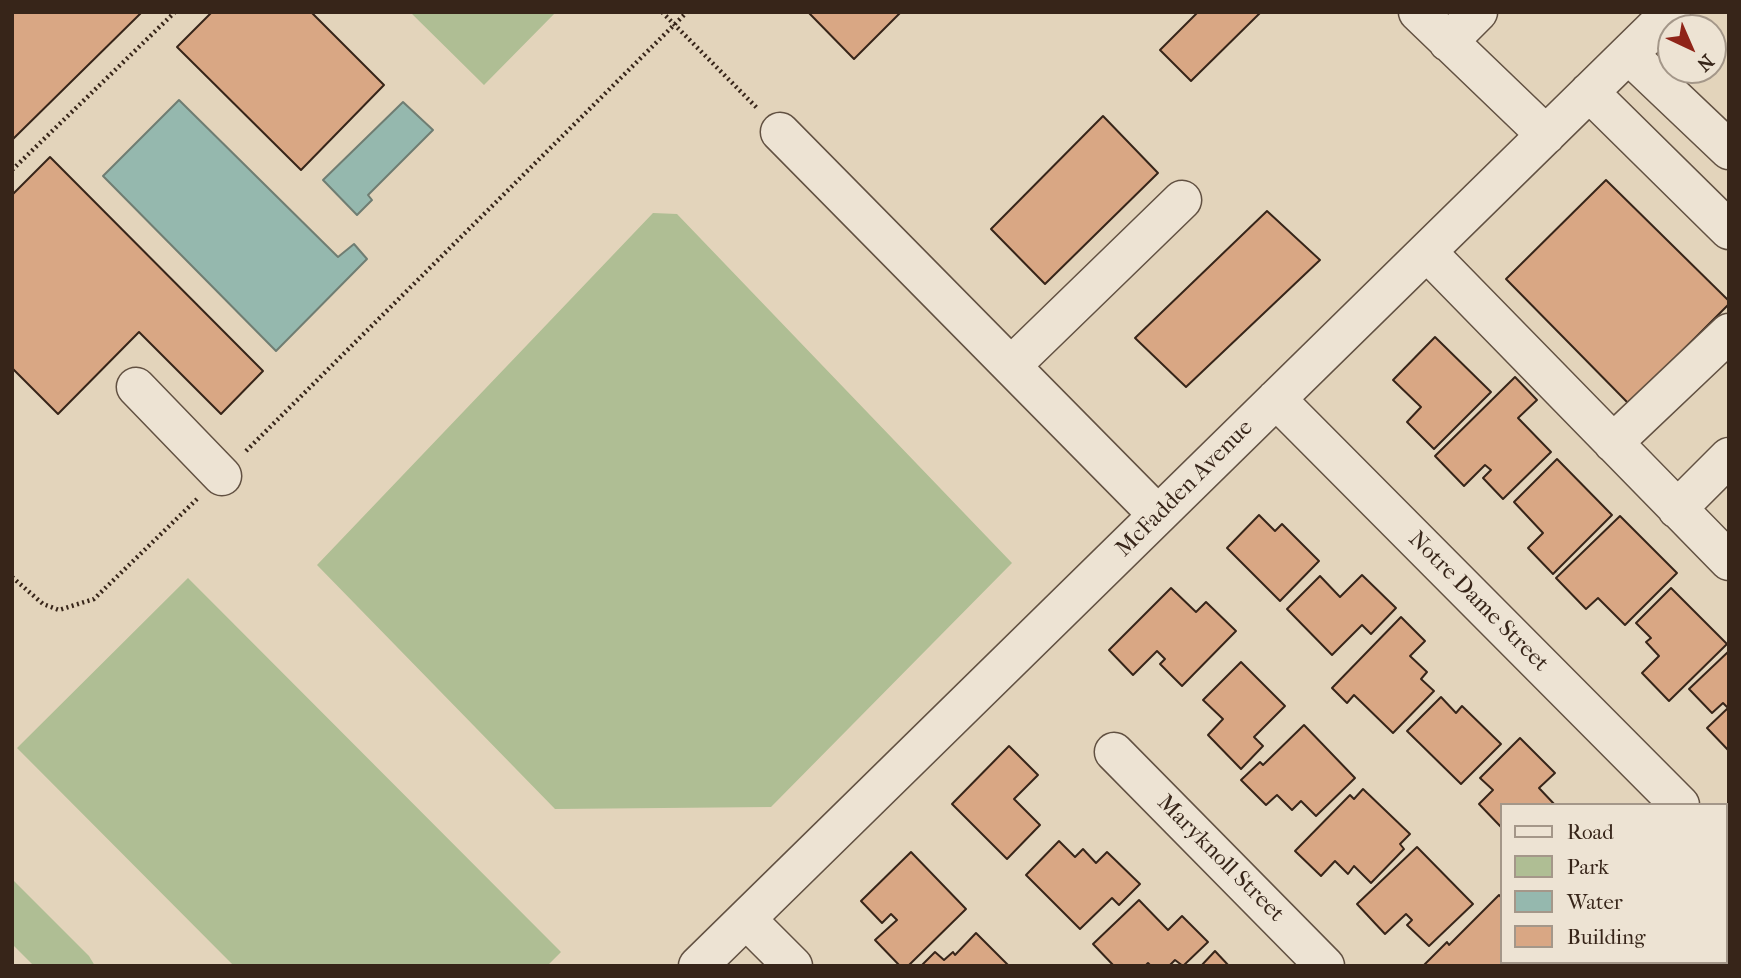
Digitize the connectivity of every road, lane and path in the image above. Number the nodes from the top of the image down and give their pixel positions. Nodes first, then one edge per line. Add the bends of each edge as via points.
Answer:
1 (175, 12) edge
2 (662, 12) edge
3 (687, 12) edge
4 (1418, 12) edge
5 (1478, 12) edge
6 (1671, 12) edge
7 (675, 24) junction
8 (1448, 43) junction
9 (1628, 54) junction
10 (1589, 92) junction
11 (780, 132) joint
12 (1546, 135) junction
13 (1729, 150) edge
14 (12, 170) edge
15 (1182, 200) dead end
16 (1729, 230) edge
17 (1427, 252) junction
18 (1729, 332) edge
19 (1012, 365) junction
20 (135, 387) dead end
21 (1276, 399) junction
22 (1613, 443) junction
23 (1729, 457) edge
24 (222, 475) junction
25 (1677, 509) junction
26 (1158, 515) junction
27 (1729, 561) edge
28 (12, 577) edge
29 (1114, 752) dead end
30 (1678, 803) edge
31 (746, 919) junction
32 (698, 966) edge
33 (793, 966) edge
34 (1325, 966) edge

1 - 14 path
2 - 7 path
3 - 7 path
4 - 8 street
5 - 8 street
6 - 9 street, McFadden Avenue
7 - 11 path
7 - 24 path
8 - 12 street
9 - 10 street, McFadden Avenue
9 - 13 street
10 - 12 street, McFadden Avenue
10 - 16 street
11 - 19 street
12 - 17 street, McFadden Avenue
15 - 19 street
17 - 21 street, McFadden Avenue
17 - 22 street
18 - 22 street
19 - 26 street
20 - 24 street
21 - 26 street, McFadden Avenue
21 - 30 street, Notre Dame Street
22 - 25 street
23 - 25 street
24 - 28 path via 94,599 59,610 43,604
25 - 27 street
26 - 31 street, McFadden Avenue
29 - 34 street, Maryknoll Street
31 - 32 street, McFadden Avenue
31 - 33 street

